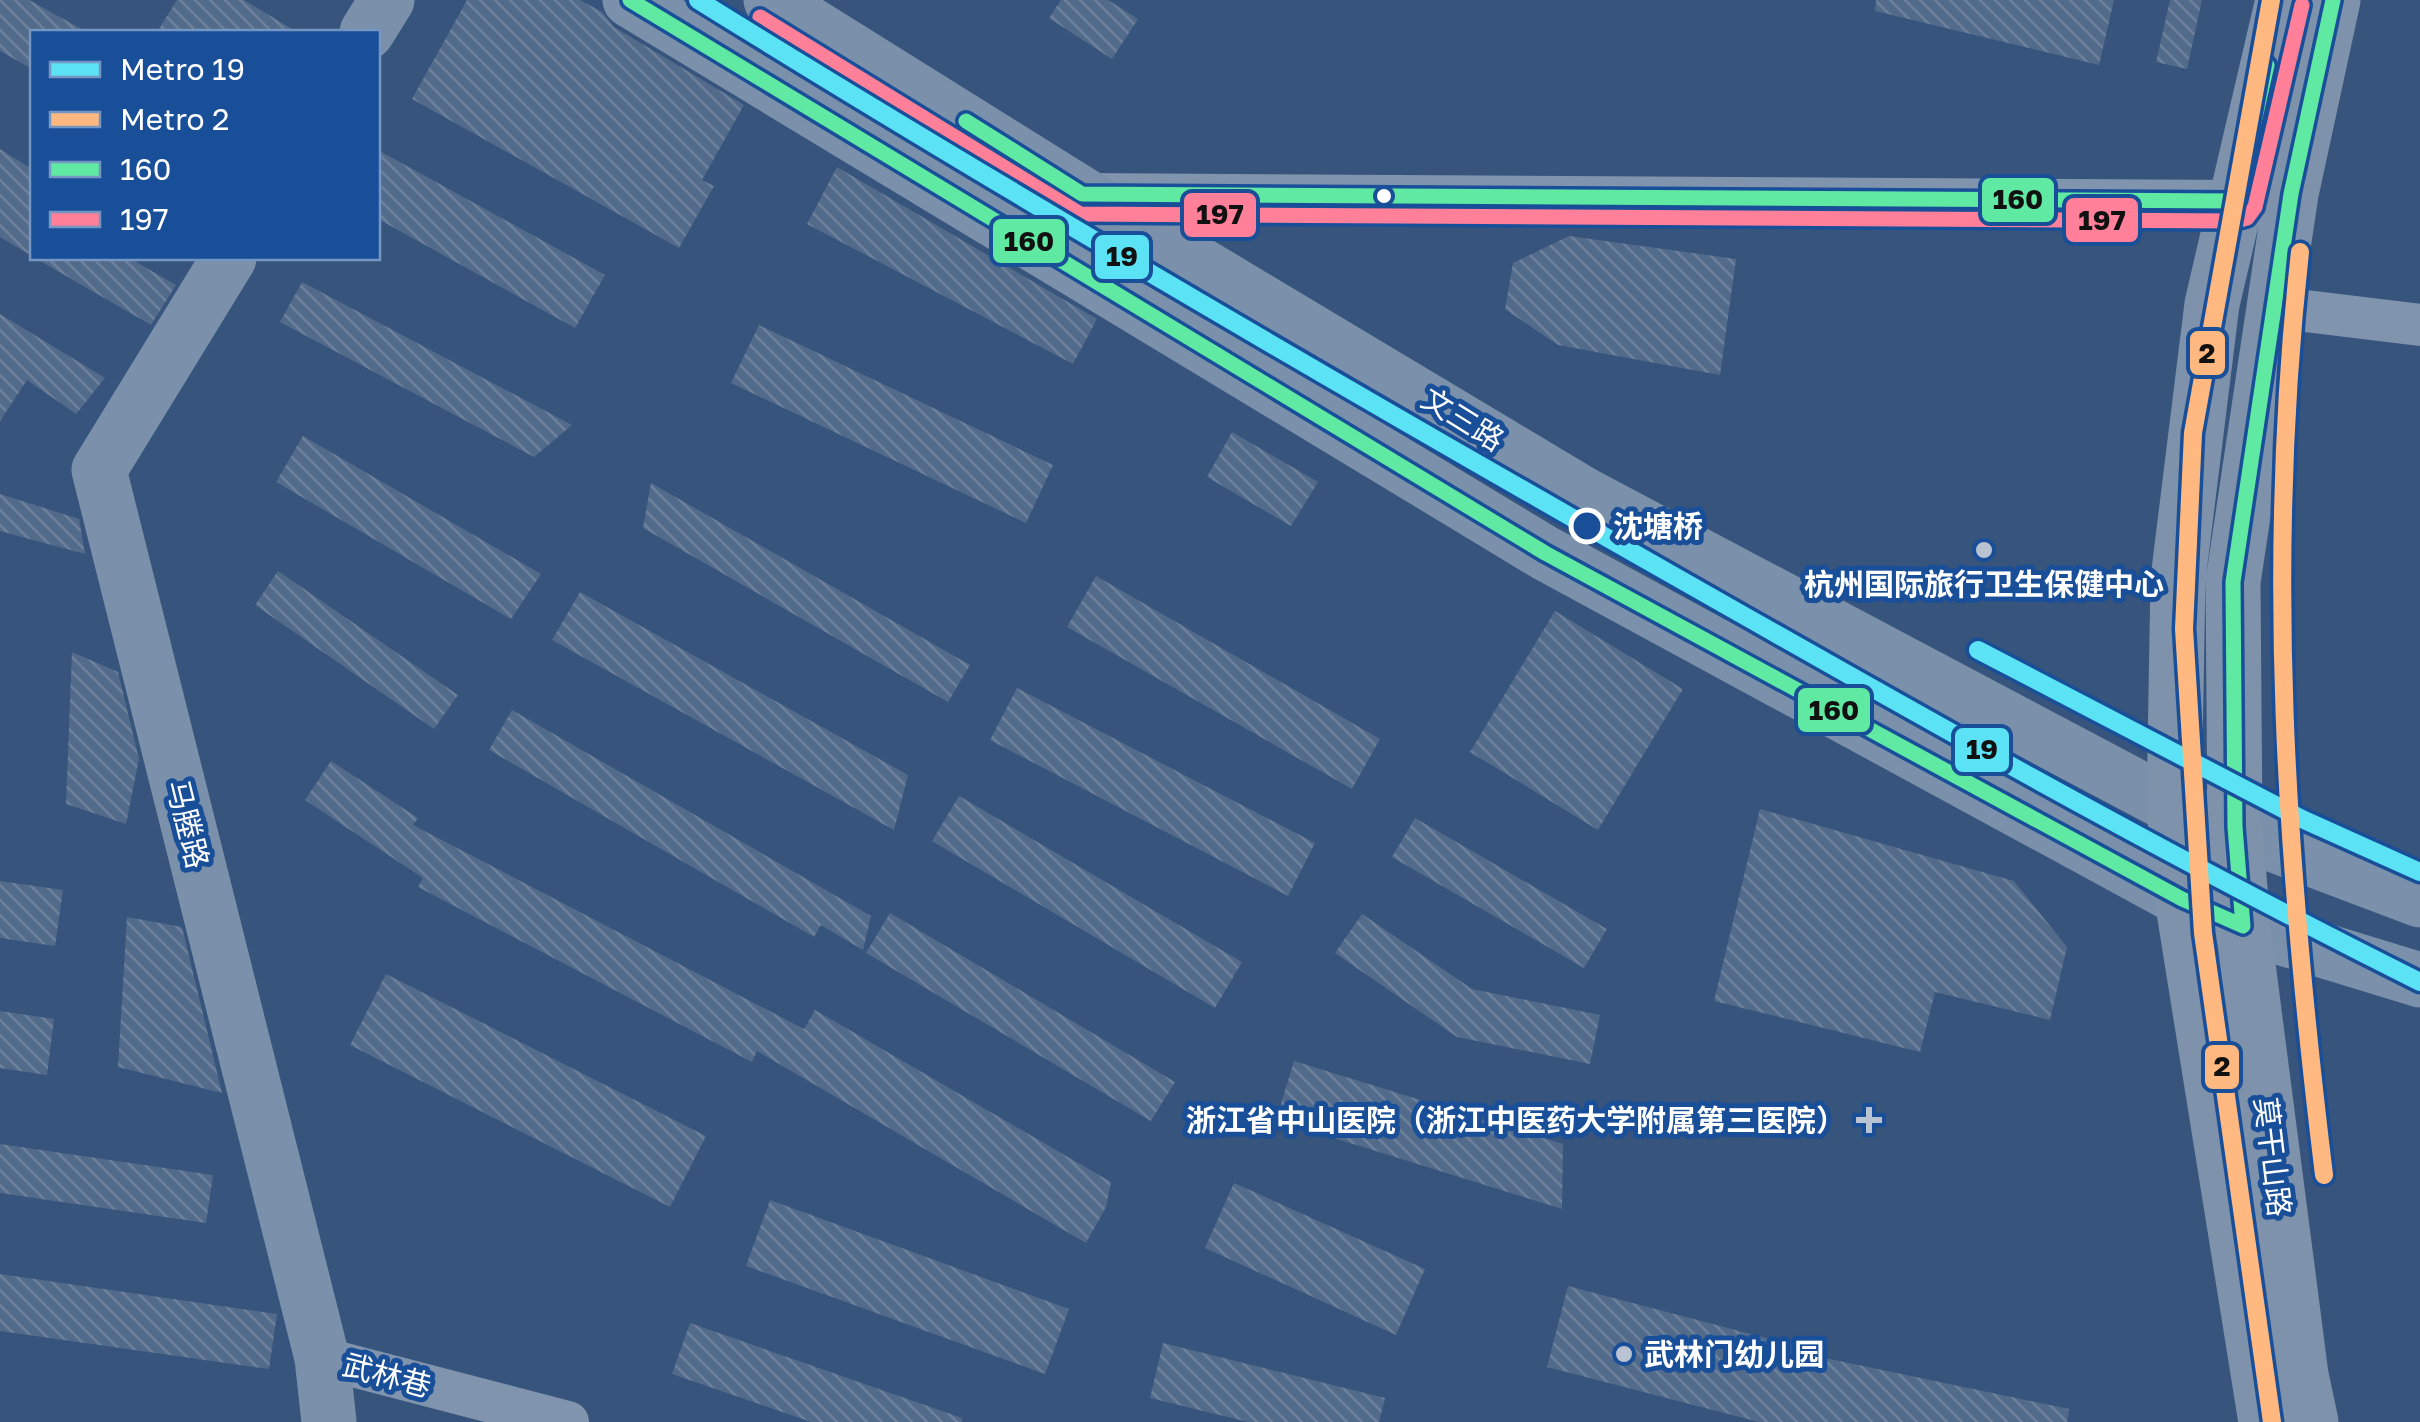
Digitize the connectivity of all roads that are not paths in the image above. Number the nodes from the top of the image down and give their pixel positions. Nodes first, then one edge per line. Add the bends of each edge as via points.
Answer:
1 (387, 0) edge
2 (630, 0) edge
3 (771, 0) edge
4 (2282, 0) edge
5 (2334, 0) edge
6 (368, 30) edge
7 (1082, 194) junction
8 (2236, 202) junction
9 (228, 260) edge
10 (2272, 306) junction
11 (2420, 325) edge
12 (2174, 806) junction
13 (2235, 828) junction
14 (2182, 900) junction
15 (2420, 900) edge
16 (2243, 926) junction
17 (2420, 980) edge
18 (322, 1358) junction
19 (329, 1422) edge
20 (568, 1422) edge
21 (2266, 1422) edge
22 (2310, 1422) edge

1 - 6 main road
2 - 14 main road via 1545,553
3 - 7 main road, 文三路
4 - 8 main road, 莫干山路
5 - 10 main road, 莫干山路
7 - 8 street
7 - 12 main road, 文三路 via 1585,495
8 - 12 main road, 莫干山路 via 2212,304 2178,579
9 - 18 main road, 马塍路 via 99,470
10 - 11 street
10 - 13 main road, 莫干山路 via 2233,582
12 - 13 main road, 文三路
12 - 14 main road, 莫干山路
13 - 15 main road, 文三路
13 - 16 main road, 莫干山路
14 - 16 main road
14 - 21 main road, 莫干山路
16 - 17 main road
16 - 22 main road, 莫干山路
18 - 19 main road, 马塍路
18 - 20 street, 武林巷

